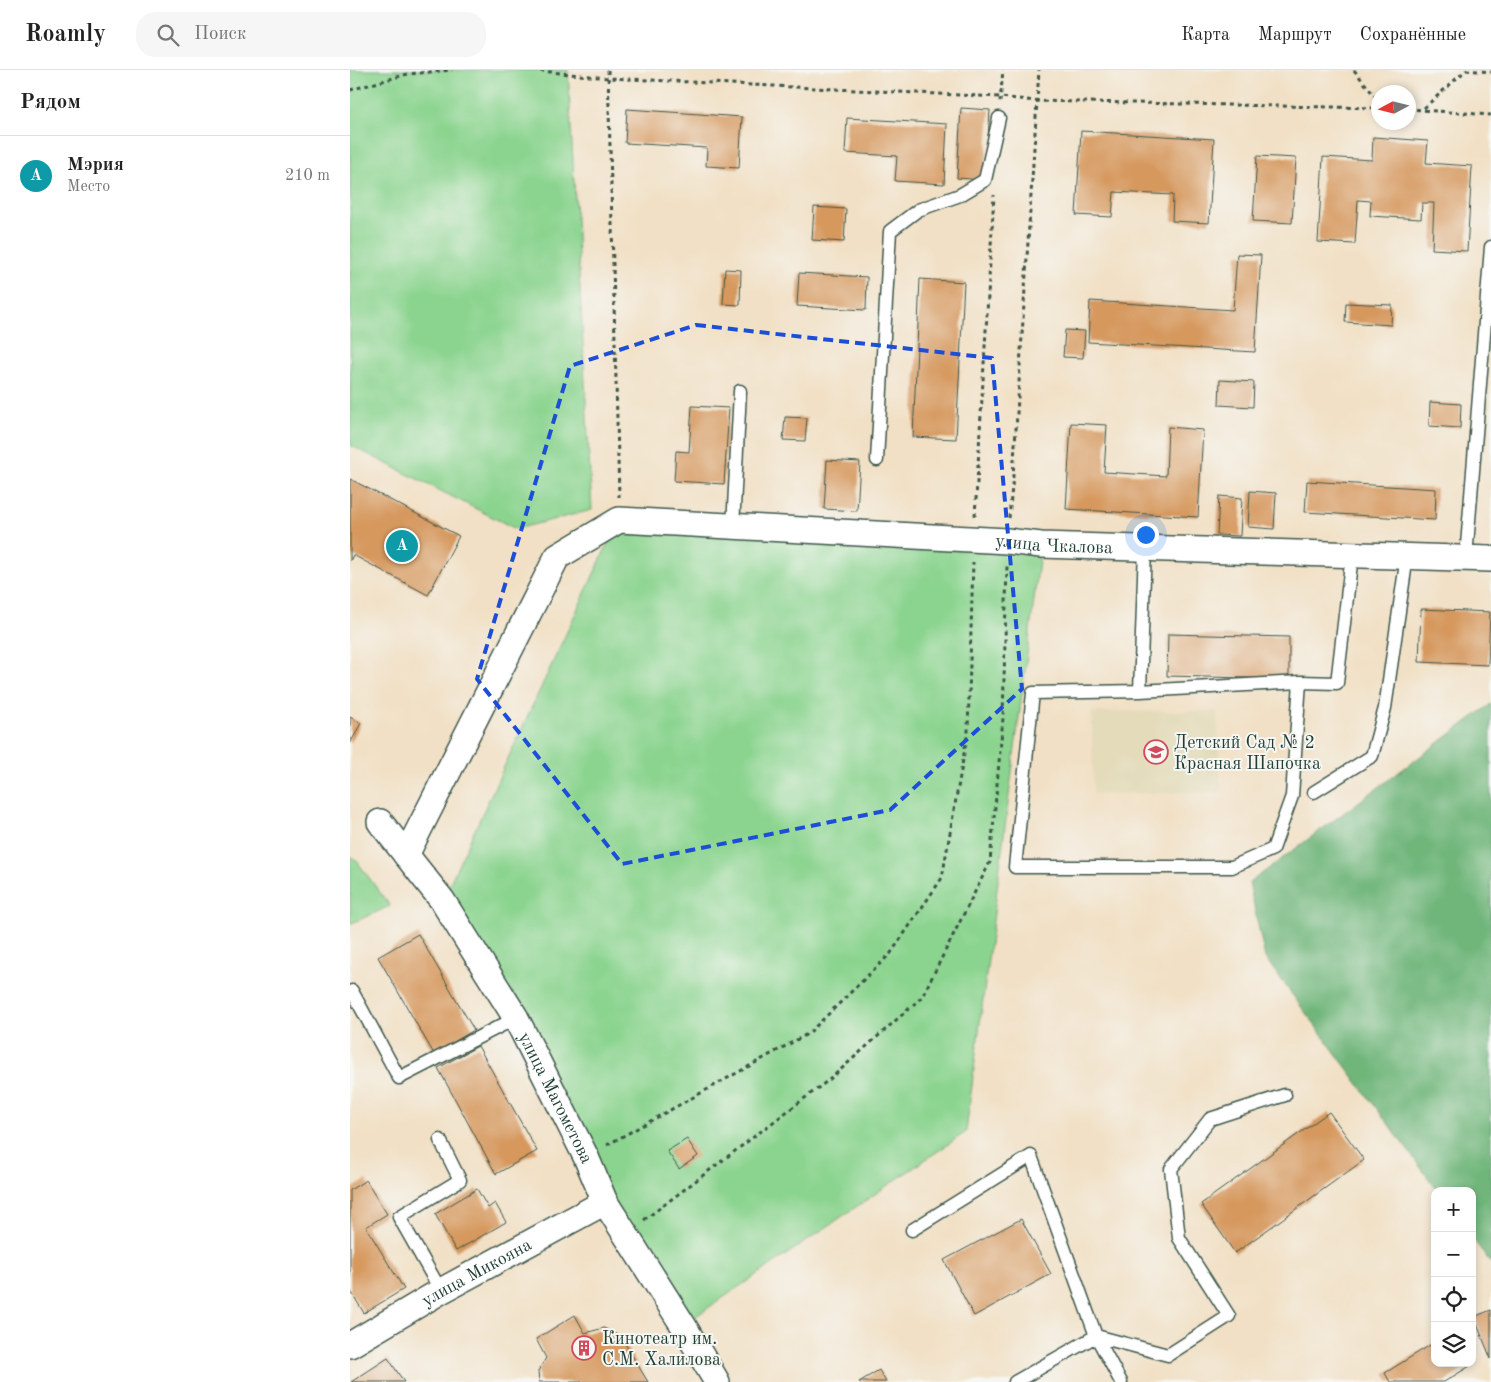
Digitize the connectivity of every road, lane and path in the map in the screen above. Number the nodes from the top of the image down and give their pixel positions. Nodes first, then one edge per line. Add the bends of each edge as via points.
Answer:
1 (452, 70) edge
2 (532, 70) edge
3 (608, 70) edge
4 (1003, 70) edge
5 (1039, 70) edge
6 (1354, 70) edge
7 (1466, 70) edge
8 (1491, 72) edge
9 (609, 78) junction
10 (350, 90) edge
11 (1371, 91) edge
12 (1000, 97) junction
13 (1036, 101) junction
14 (1371, 108) edge
15 (1416, 109) edge
16 (1423, 109) junction
17 (1491, 115) edge
18 (999, 118) joint
19 (995, 186) dead end
20 (1491, 247) edge
21 (740, 391) dead end
22 (877, 460) dead end
23 (619, 520) junction
24 (733, 527) junction
25 (974, 540) junction
26 (1007, 541) junction
27 (1145, 548) junction
28 (1352, 555) junction
29 (1407, 556) junction
30 (1466, 558) junction
31 (1491, 559) edge
32 (1300, 682) junction
33 (1140, 691) junction
34 (1314, 792) dead end
35 (380, 822) dead end
36 (406, 855) junction
37 (352, 991) dead end
38 (516, 1018) junction
39 (1285, 1095) dead end
40 (440, 1140) dead end
41 (586, 1157) junction
42 (605, 1202) junction
43 (912, 1230) dead end
44 (626, 1234) junction
45 (442, 1291) junction
46 (1096, 1336) junction
47 (350, 1345) edge
48 (717, 1382) edge
49 (1015, 1382) edge
50 (1121, 1382) edge

1 - 10 path via 408,74
2 - 9 path
3 - 9 path
4 - 12 path
5 - 13 path
6 - 11 path
7 - 8 path
7 - 16 path
9 - 12 path
9 - 23 path
12 - 13 path
12 - 18 path
13 - 14 path
13 - 26 path
15 - 16 path
16 - 17 path
18 - 22 lane via 985,180 960,195 918,210 890,231
19 - 25 path
20 - 30 lane
21 - 24 lane
23 - 24 street, улица Чкалова
23 - 36 street via 557,557
24 - 25 street, улица Чкалова
25 - 26 street, улица Чкалова
25 - 41 path via 968,731 942,878 891,953 809,1033
26 - 27 street, улица Чкалова
26 - 44 path via 1003,718 990,862 922,996 830,1079
27 - 28 street, улица Чкалова
27 - 33 lane
28 - 29 street, улица Чкалова
28 - 32 lane via 1337,682
29 - 30 street, улица Чкалова
29 - 34 lane via 1385,708 1372,756
30 - 31 street, улица Чкалова
32 - 33 lane
32 - 33 lane via 1292,796 1273,849 1232,867 1015,866 1032,693
35 - 36 street, улица Магометова
36 - 38 street, улица Магометова via 442,900
37 - 38 lane via 399,1078
38 - 41 street, улица Магометова
39 - 46 lane via 1210,1119 1171,1169 1179,1238 1229,1316 1168,1355
40 - 45 lane via 460,1180 399,1216
41 - 42 street, улица Магометова
42 - 44 street, улица Магометова
42 - 45 street, улица Микояна
43 - 46 lane via 1031,1156
44 - 48 street, улица Магометова
45 - 47 street, улица Микояна
46 - 49 lane
46 - 50 lane

